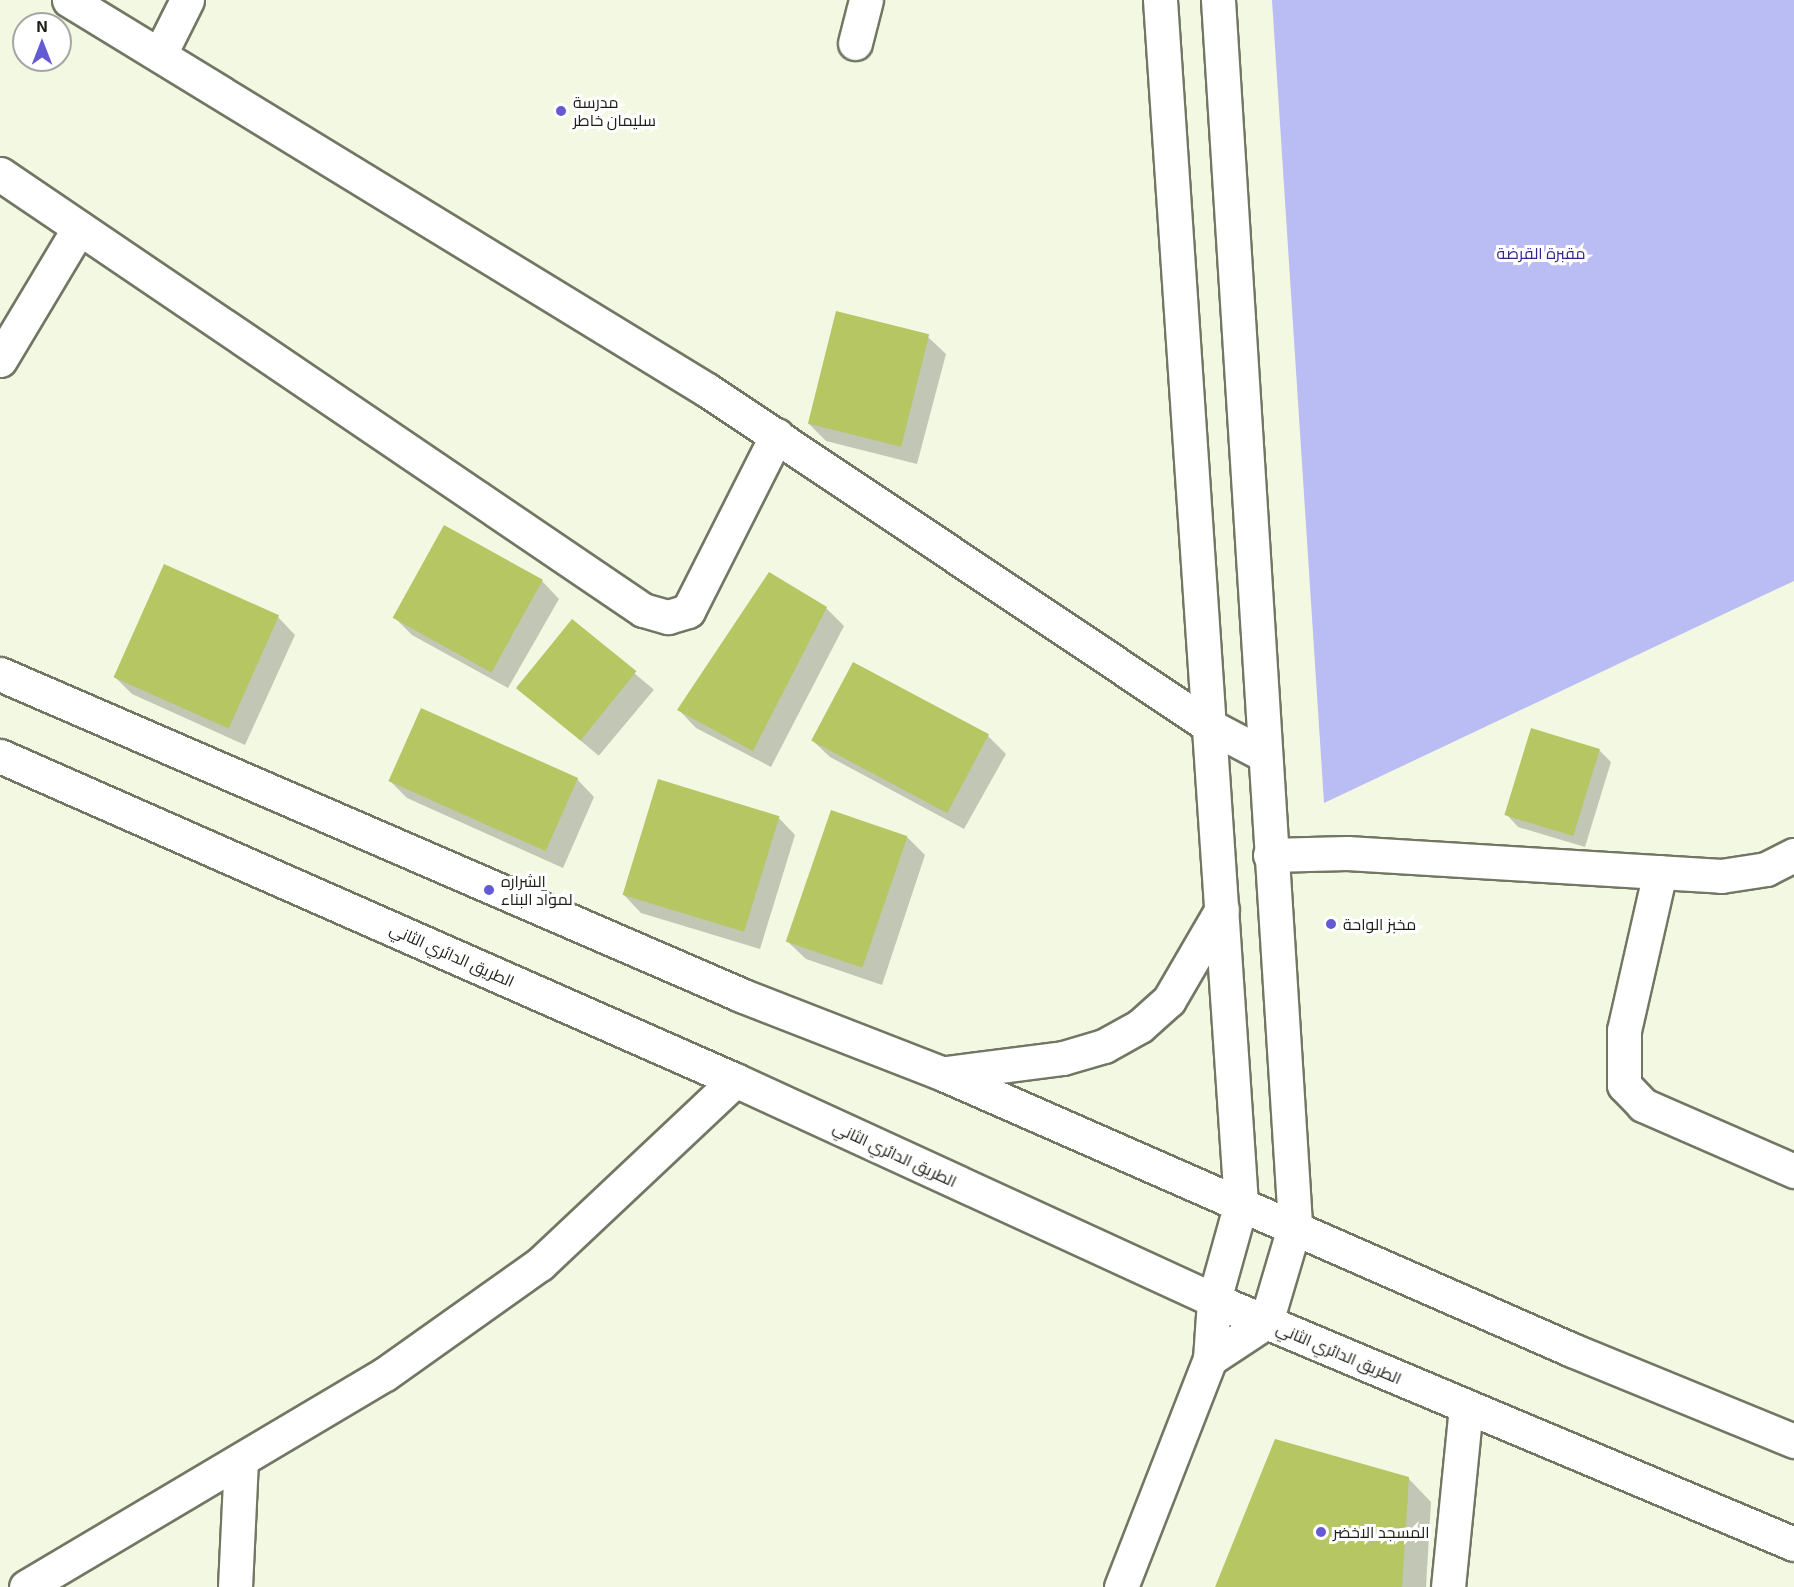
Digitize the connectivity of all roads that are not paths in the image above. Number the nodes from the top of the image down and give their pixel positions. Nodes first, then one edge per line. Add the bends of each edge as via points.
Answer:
1 (69, 0) edge
2 (187, 0) edge
3 (866, 0) edge
4 (1160, 0) edge
5 (1218, 0) edge
6 (855, 42) dead end
7 (161, 52) junction
8 (0, 174) edge
9 (79, 228) junction
10 (0, 360) edge
11 (777, 435) junction
12 (0, 674) edge
13 (1208, 725) junction
14 (1265, 755) junction
15 (0, 756) edge
16 (1270, 855) junction
17 (1794, 855) edge
18 (1660, 873) junction
19 (1222, 909) junction
20 (941, 1073) junction
21 (735, 1080) junction
22 (1794, 1171) edge
23 (1241, 1203) junction
24 (1295, 1224) junction
25 (1214, 1300) junction
26 (1266, 1322) junction
27 (1210, 1359) junction
28 (1466, 1407) junction
29 (1794, 1441) edge
30 (241, 1460) junction
31 (1794, 1544) edge
32 (27, 1587) edge
33 (235, 1587) edge
34 (1121, 1587) edge
35 (1448, 1587) edge

1 - 7 main road
2 - 7 main road
3 - 6 main road
4 - 13 main road
5 - 14 main road via 1252,478
7 - 11 main road
8 - 9 main road
9 - 10 main road
9 - 11 main road via 643,610 668,616 688,611
11 - 13 main road
12 - 20 main road via 741,995
13 - 14 main road
13 - 19 main road
14 - 16 main road
15 - 21 main road, الطريق الدائري الثاني
16 - 18 main road via 1347,853
16 - 24 main road
17 - 18 main road via 1766,869 1721,876
18 - 22 main road via 1624,1030 1624,1085 1643,1105
19 - 20 main road via 1169,1000 1140,1026 1104,1046 1063,1058
19 - 23 main road
20 - 23 main road
21 - 25 main road, الطريق الدائري الثاني
21 - 30 main road via 540,1264 385,1374
23 - 24 main road
23 - 25 main road
24 - 26 main road
24 - 29 main road via 1572,1350
25 - 26 main road, الطريق الدائري الثاني
25 - 27 main road
26 - 27 main road
26 - 28 main road, الطريق الدائري الثاني
27 - 34 main road
28 - 31 main road, الطريق الدائري الثاني
28 - 35 main road
30 - 32 main road
30 - 33 main road

